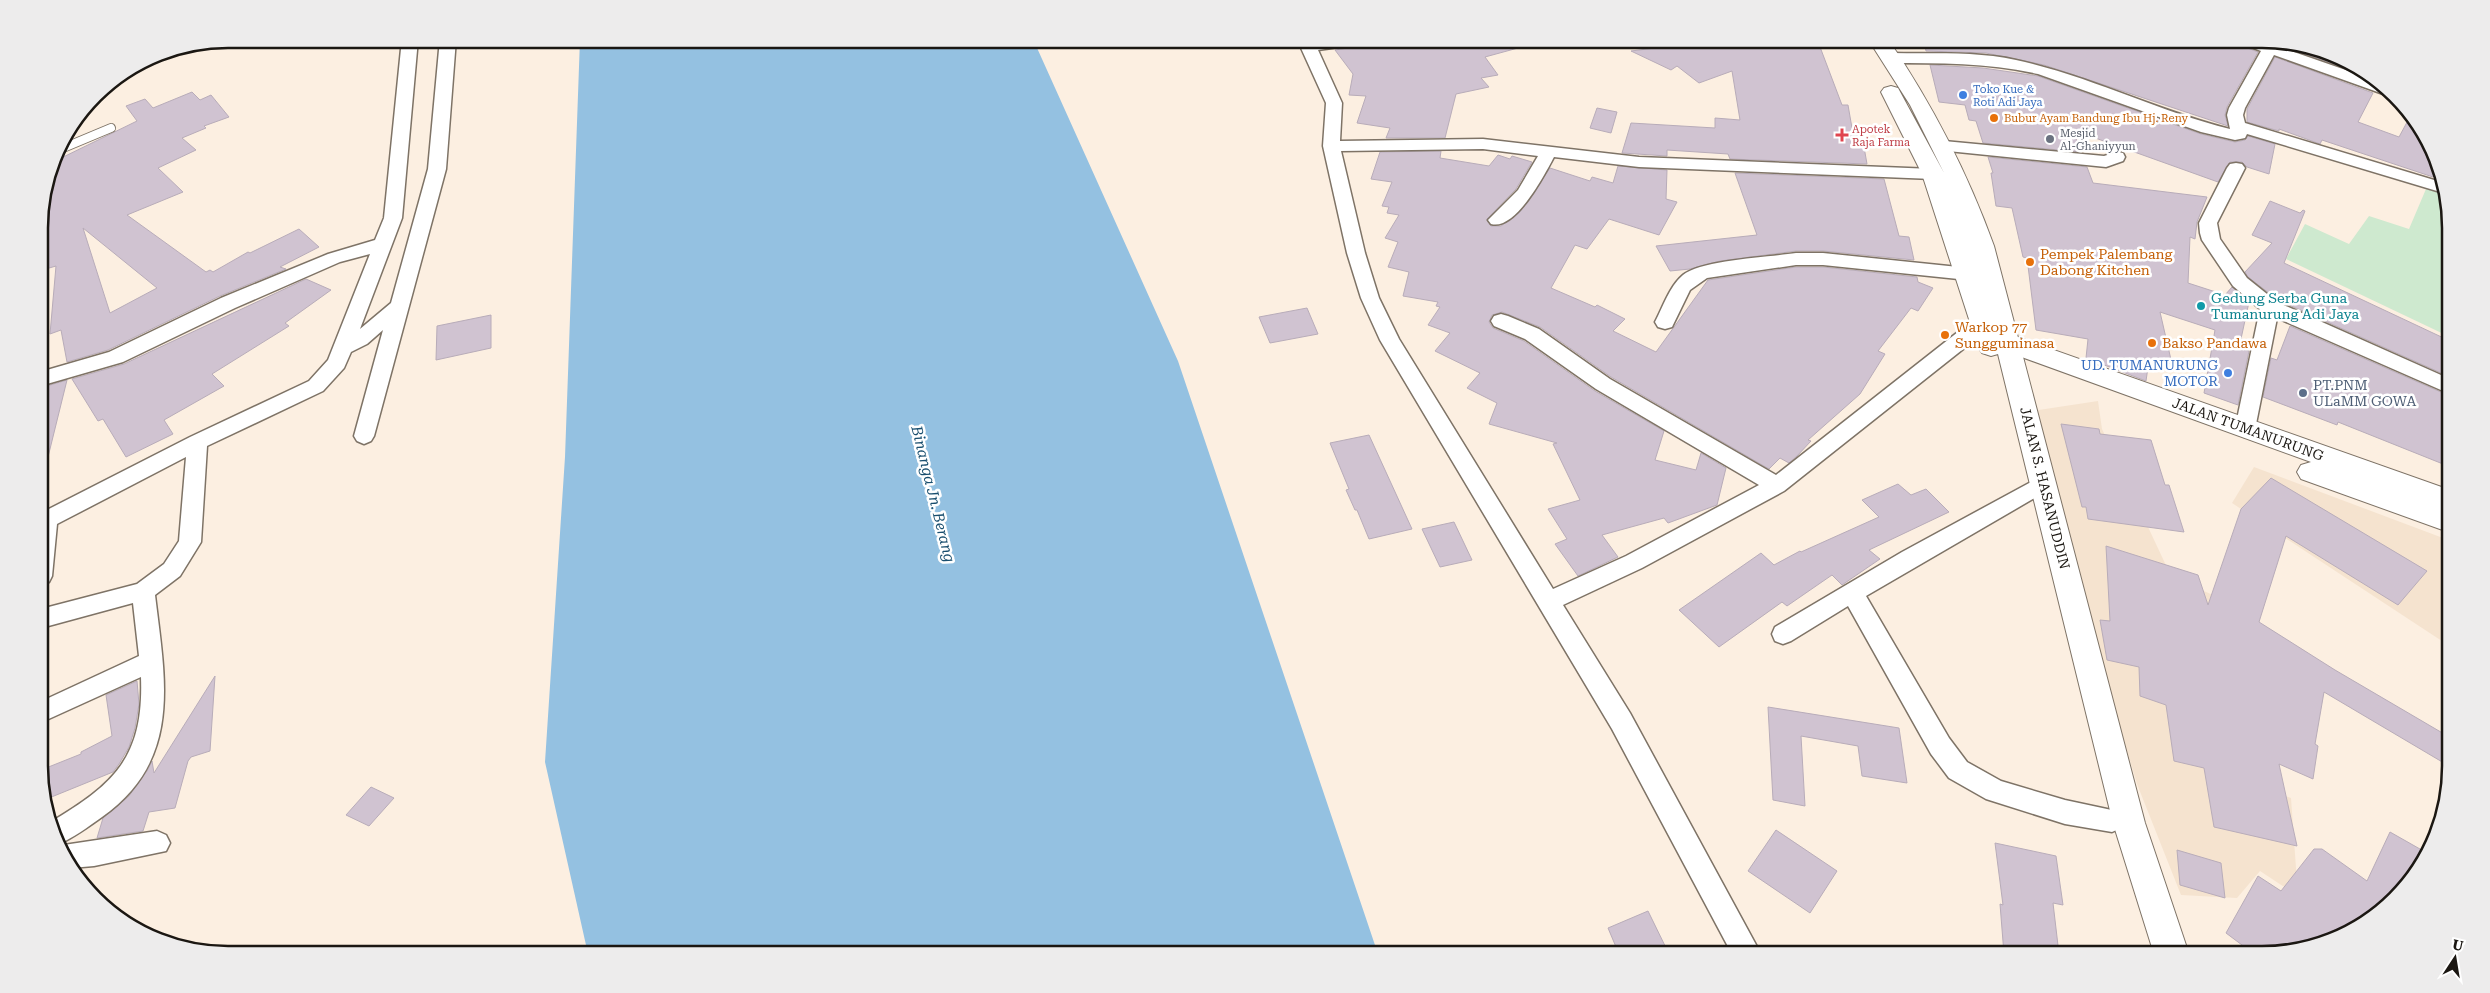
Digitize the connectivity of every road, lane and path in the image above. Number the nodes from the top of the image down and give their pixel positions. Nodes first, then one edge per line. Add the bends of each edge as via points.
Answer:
1 (409, 48) edge
2 (447, 48) edge
3 (1308, 48) edge
4 (1867, 48) edge
5 (1885, 48) edge
6 (2270, 49) joint
7 (2372, 85) edge
8 (2238, 126) junction
9 (111, 128) dead end
10 (67, 146) edge
11 (1331, 146) junction
12 (1944, 146) junction
13 (1549, 152) junction
14 (2117, 157) dead end
15 (2236, 168) dead end
16 (1933, 174) junction
17 (2437, 185) edge
18 (1497, 220) dead end
19 (384, 244) junction
20 (1968, 274) junction
21 (400, 306) junction
22 (2270, 307) junction
23 (1501, 321) dead end
24 (1665, 322) dead end
25 (1998, 345) junction
26 (344, 347) junction
27 (48, 377) edge
28 (2442, 383) edge
29 (2245, 429) junction
30 (364, 436) dead end
31 (197, 442) junction
32 (1777, 485) junction
33 (2031, 490) junction
34 (2442, 498) edge
35 (48, 519) edge
36 (2442, 519) edge
37 (143, 592) junction
38 (1852, 592) junction
39 (1548, 601) junction
40 (48, 617) edge
41 (1783, 634) dead end
42 (150, 661) junction
43 (48, 709) edge
44 (2112, 820) junction
45 (59, 830) edge
46 (157, 843) dead end
47 (72, 855) edge
48 (1743, 946) edge
49 (2151, 946) edge
50 (2169, 946) edge

1 - 19 street via 393,218
2 - 21 street via 437,169
3 - 11 street via 1334,103
4 - 16 main road, JALAN S. HASANUDDIN
5 - 8 street via 2014,64 2207,128 2235,135 2239,134
5 - 12 main road, JALAN S. HASANUDDIN
6 - 7 street
6 - 8 street via 2237,108
8 - 17 street
9 - 10 lane
11 - 13 street via 1450,143
11 - 39 street via 1356,253 1370,298 1390,340
12 - 14 street via 2106,162
12 - 25 main road, JALAN S. HASANUDDIN via 1958,176 1993,278
13 - 16 street via 1639,162
13 - 18 street via 1525,193
15 - 22 street via 2208,223 2209,233 2240,282
16 - 20 main road, JALAN S. HASANUDDIN
19 - 26 street
19 - 27 street via 334,258 228,303 116,357
20 - 24 street via 1823,259 1796,259 1730,268 1694,275 1684,282
20 - 25 main road, JALAN S. HASANUDDIN
21 - 26 street via 360,339
21 - 30 street
22 - 28 street
22 - 29 street
23 - 32 street via 1532,334 1602,384
25 - 29 main road, JALAN TUMANURUNG
25 - 32 street
25 - 33 main road, JALAN S. HASANUDDIN
25 - 36 main road, JALAN TUMANURUNG
25 - 50 main road, JALAN S. HASANUDDIN via 2130,823
26 - 31 street via 337,363 316,386
29 - 34 main road, JALAN TUMANURUNG
31 - 35 street
31 - 37 street via 190,542 172,570
32 - 39 street via 1634,562
33 - 38 street
33 - 44 main road, JALAN S. HASANUDDIN
37 - 40 street
37 - 42 street
38 - 41 street
38 - 44 street via 1940,746 1958,770 1995,791 2065,812
39 - 48 street via 1621,721
42 - 43 street
42 - 45 street via 154,699 152,728 134,770 117,790
44 - 49 main road, JALAN S. HASANUDDIN
46 - 47 street

